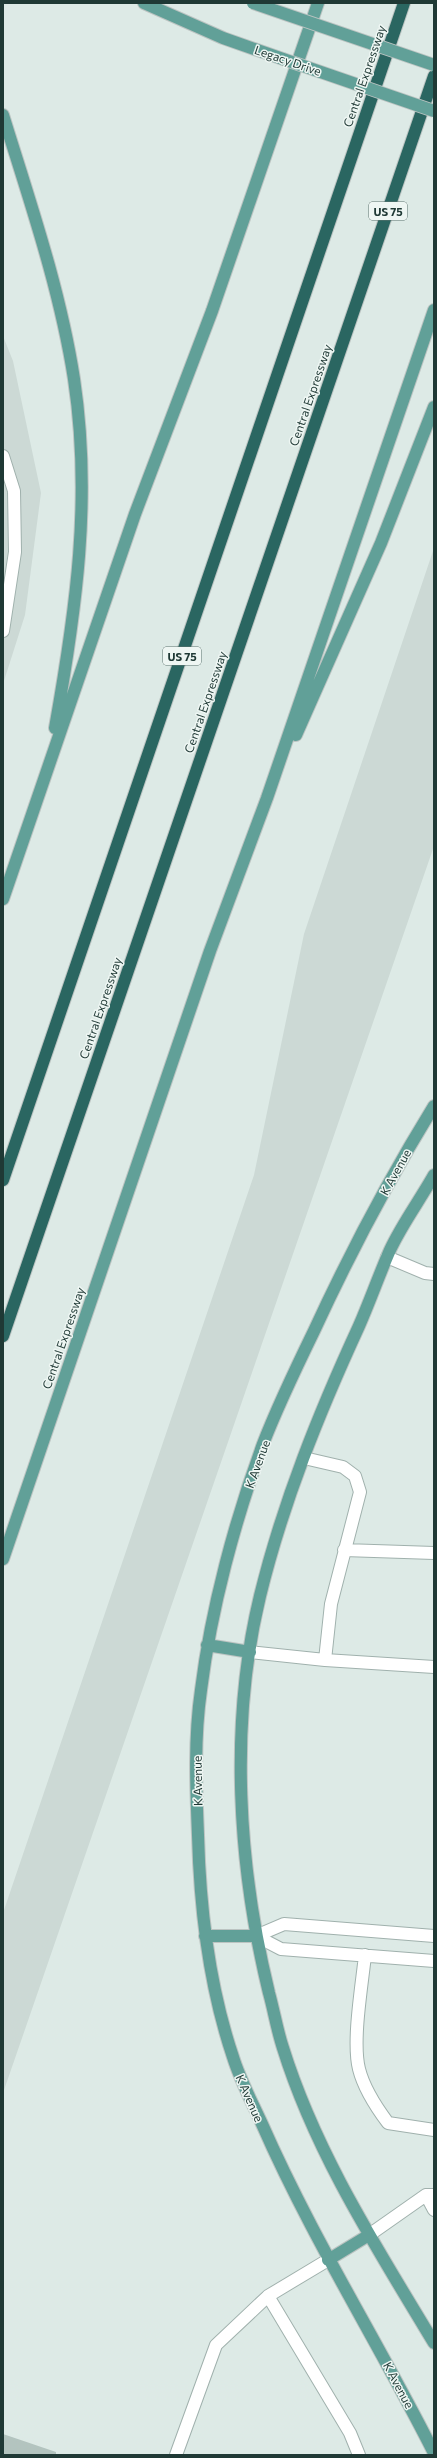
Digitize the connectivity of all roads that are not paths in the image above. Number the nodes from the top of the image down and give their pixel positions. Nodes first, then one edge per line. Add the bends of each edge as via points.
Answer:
1 (144, 3) edge
2 (253, 3) edge
3 (318, 3) edge
4 (404, 3) edge
5 (434, 65) edge
6 (434, 76) edge
7 (434, 111) edge
8 (3, 115) edge
9 (434, 310) edge
10 (434, 407) edge
11 (3, 456) edge
12 (3, 631) edge
13 (49, 765) junction
14 (259, 819) junction
15 (3, 899) edge
16 (434, 1106) edge
17 (434, 1175) edge
18 (3, 1180) edge
19 (388, 1257) junction
20 (434, 1274) edge
21 (3, 1336) edge
22 (304, 1458) junction
23 (344, 1550) junction
24 (434, 1553) edge
25 (3, 1559) edge
26 (207, 1645) junction
27 (250, 1652) junction
28 (325, 1660) junction
29 (434, 1667) edge
30 (204, 1936) junction
31 (256, 1936) junction
32 (434, 1936) edge
33 (365, 1955) junction
34 (434, 1961) edge
35 (434, 2130) edge
36 (430, 2195) edge
37 (434, 2210) edge
38 (368, 2235) junction
39 (328, 2260) junction
40 (268, 2296) junction
41 (434, 2343) edge
42 (434, 2453) edge
43 (176, 2455) edge
44 (359, 2455) edge

1 - 7 main road, Legacy Drive, bridge via 224,38
2 - 5 main road, bridge
3 - 13 main road via 237,242 134,514
4 - 18 highway, Central Expressway / US 75
6 - 21 highway, Central Expressway / US 75
8 - 13 main road via 51,274 70,359 77,405 81,484 79,565 72,631
9 - 14 main road, Central Expressway
10 - 14 main road via 381,544
11 - 12 lane via 14,491 15,552
13 - 15 main road
14 - 25 main road, Central Expressway via 210,951
16 - 26 main road, K Avenue via 400,1160 346,1261 264,1442 243,1504
17 - 19 main road
19 - 20 lane via 425,1273
19 - 22 main road via 332,1384
22 - 23 lane via 343,1467 355,1476 360,1492
22 - 27 main road via 276,1536 260,1598
23 - 24 lane
23 - 28 lane via 331,1604
26 - 27 main road
26 - 30 main road, K Avenue via 196,1752 199,1875
27 - 28 lane
27 - 31 main road via 243,1725 242,1802 246,1866
28 - 29 lane
30 - 31 main road
30 - 39 main road, K Avenue via 221,2015 234,2060 273,2151
31 - 32 lane via 284,1924
31 - 33 lane via 281,1949
31 - 38 main road via 283,2048 316,2131
33 - 34 lane
33 - 35 lane via 357,2029 358,2068 372,2102 388,2123
36 - 37 lane
36 - 38 lane
38 - 39 main road
38 - 41 main road
39 - 40 lane
39 - 42 main road, K Avenue via 394,2375
40 - 43 lane via 216,2345
40 - 44 lane via 350,2433

